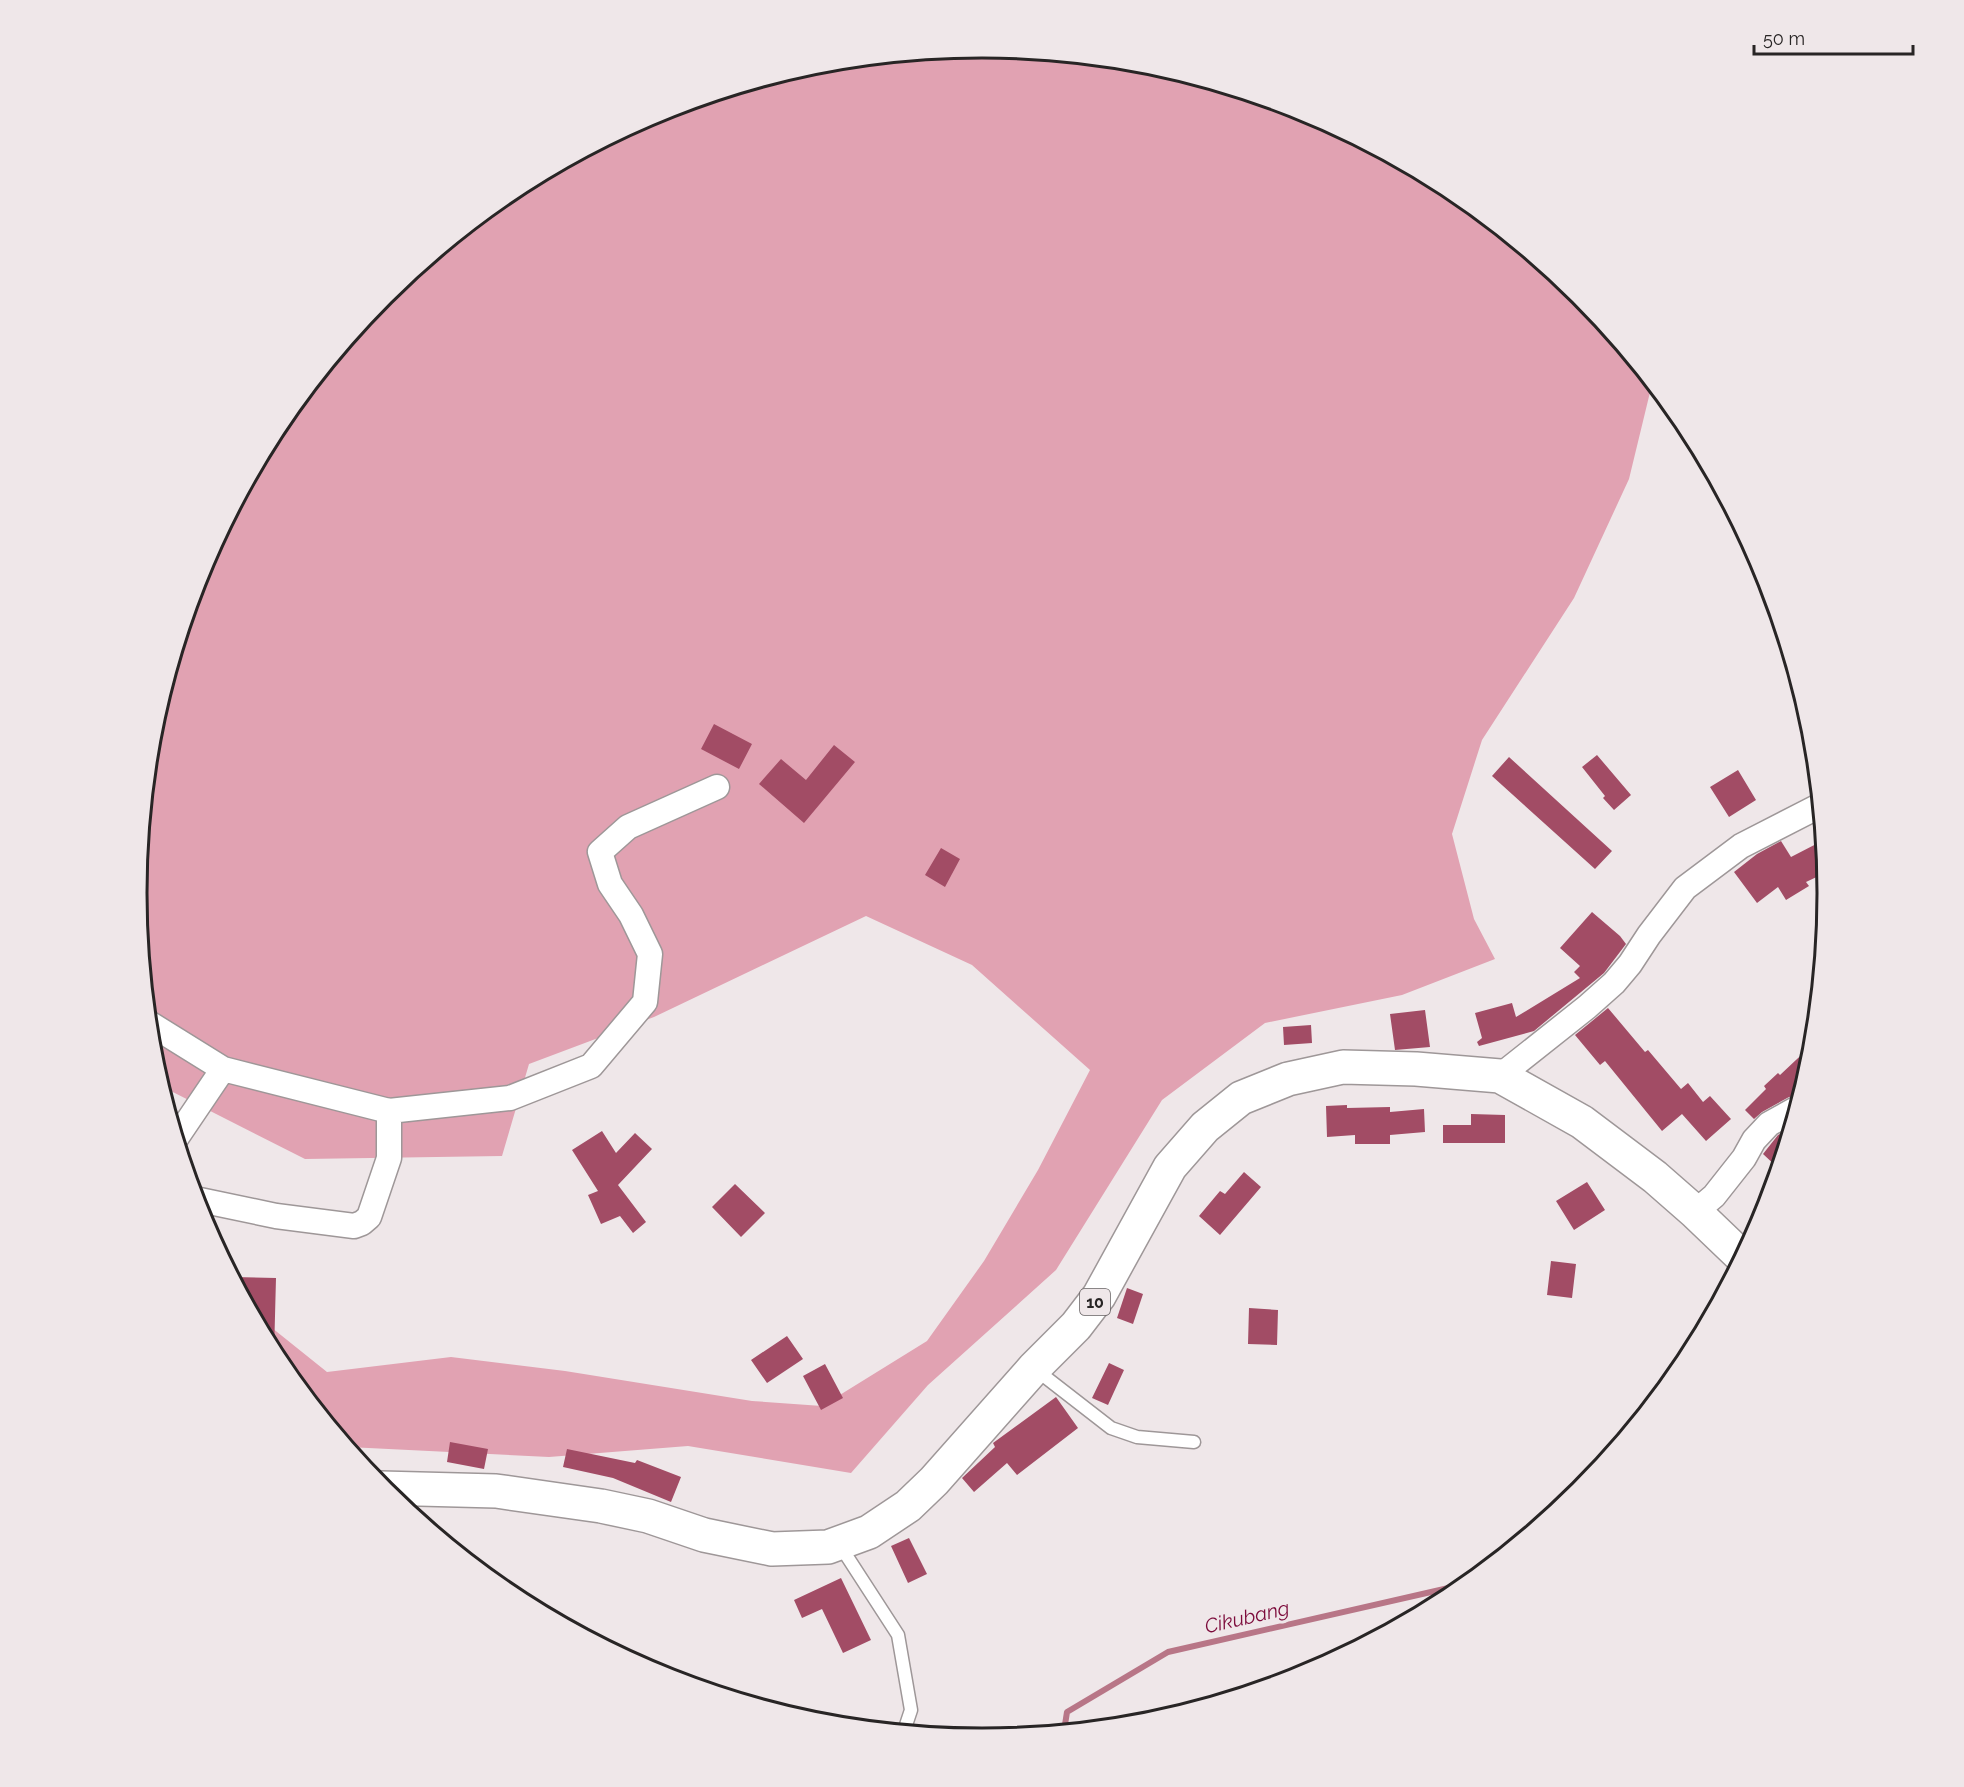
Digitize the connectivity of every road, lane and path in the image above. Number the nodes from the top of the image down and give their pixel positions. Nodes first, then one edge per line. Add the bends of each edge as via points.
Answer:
1 (717, 787) dead end
2 (1812, 809) edge
3 (159, 1029) edge
4 (223, 1070) junction
5 (1500, 1076) junction
6 (389, 1111) junction
7 (1788, 1113) edge
8 (181, 1131) edge
9 (206, 1201) edge
10 (1695, 1212) junction
11 (1736, 1251) edge
12 (1034, 1368) junction
13 (1194, 1442) dead end
14 (397, 1488) edge
15 (839, 1544) junction
16 (906, 1725) edge

1 - 6 street via 628,827 600,852 610,884 650,954 645,1002 591,1066 510,1098
2 - 5 street via 1741,846 1685,888 1614,983
3 - 4 street
4 - 6 street
4 - 8 street
5 - 10 highway, 10 via 1582,1122
5 - 12 highway, 10 via 1343,1067 1288,1079 1241,1098 1205,1127 1170,1167 1099,1296 1076,1326
6 - 9 street via 389,1158 369,1217 362,1223 354,1226 276,1216
7 - 10 street via 1769,1124 1714,1196
10 - 11 highway, 10
12 - 13 lane via 1111,1428 1137,1437
12 - 15 highway, 10 via 934,1482 908,1506 869,1532
14 - 15 highway, 10 via 496,1491 601,1506 648,1516 704,1535 772,1549 828,1548
15 - 16 lane via 898,1635 911,1710

